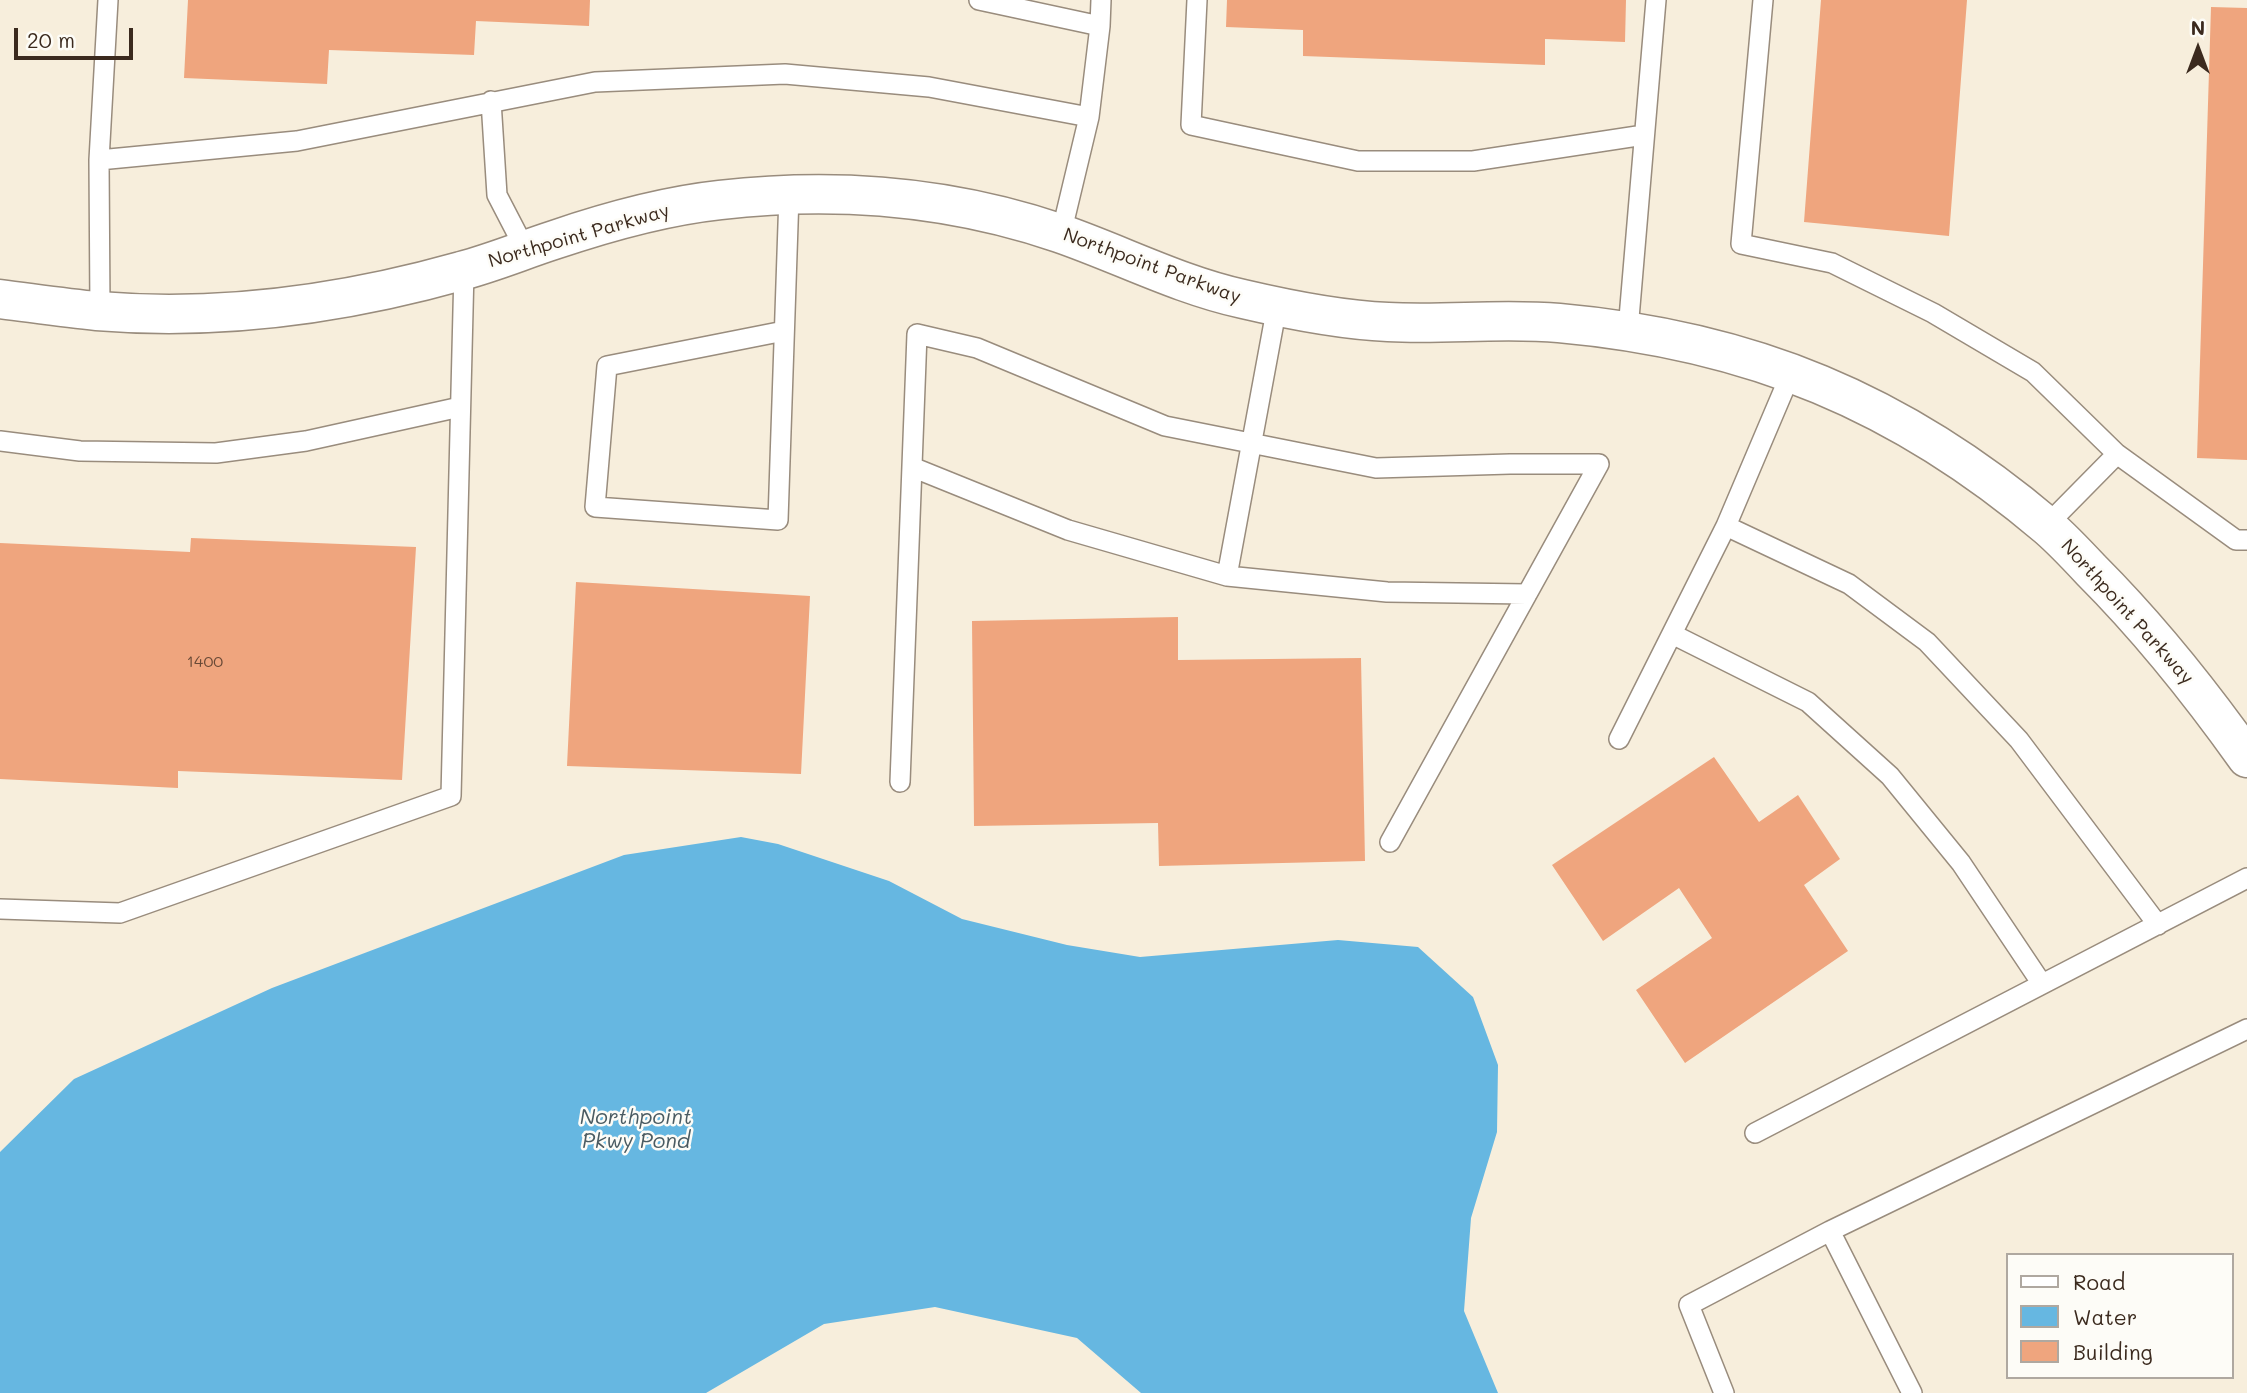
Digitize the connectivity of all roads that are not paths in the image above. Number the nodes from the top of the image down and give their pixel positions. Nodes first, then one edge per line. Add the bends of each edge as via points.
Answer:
1 (108, 0) edge
2 (979, 0) edge
3 (1101, 0) edge
4 (1197, 0) edge
5 (1656, 0) edge
6 (1763, 0) edge
7 (1100, 26) junction
8 (491, 101) junction
9 (1089, 117) junction
10 (1644, 135) junction
11 (99, 160) junction
12 (789, 195) junction
13 (1060, 234) junction
14 (525, 249) junction
15 (464, 271) junction
16 (0, 299) edge
17 (1277, 306) junction
18 (100, 311) junction
19 (784, 331) junction
20 (1628, 331) junction
21 (1791, 373) junction
22 (460, 407) junction
23 (0, 441) edge
24 (1251, 443) junction
25 (2118, 454) junction
26 (912, 467) junction
27 (1726, 526) junction
28 (2046, 526) junction
29 (2247, 540) edge
30 (1227, 576) junction
31 (1527, 594) junction
32 (1672, 634) junction
33 (1619, 739) dead end
34 (2245, 752) edge
35 (900, 782) dead end
36 (1390, 842) dead end
37 (2247, 878) edge
38 (0, 909) edge
39 (2158, 925) junction
40 (2042, 984) junction
41 (2247, 1029) edge
42 (1755, 1133) dead end
43 (1830, 1231) junction
44 (1724, 1393) edge
45 (1912, 1393) edge

1 - 11 lane
2 - 7 lane
3 - 7 lane
4 - 10 lane via 1191,125 1358,161 1473,161
5 - 10 lane
6 - 25 lane via 1741,244 1832,262 1933,313 2033,372
7 - 9 lane
8 - 9 lane via 595,82 785,74 929,87
8 - 11 lane via 297,141
8 - 14 lane via 497,195
9 - 13 lane
10 - 20 lane
11 - 18 lane
12 - 13 street, Northpoint Parkway via 875,196 937,203
12 - 14 street, Northpoint Parkway via 717,200 654,211
12 - 19 lane
13 - 17 street, Northpoint Parkway via 1236,298
14 - 15 street, Northpoint Parkway
15 - 18 street, Northpoint Parkway via 357,296 284,307 174,313
15 - 22 lane
16 - 18 street, Northpoint Parkway
17 - 20 street, Northpoint Parkway via 1388,322 1551,322
17 - 24 lane
19 - 19 lane via 778,520 595,507 607,366
20 - 21 street, Northpoint Parkway via 1712,347
21 - 27 lane
21 - 28 street, Northpoint Parkway via 1894,419 1978,471
22 - 23 lane via 306,441 216,453 80,451
22 - 38 lane via 451,796 120,913
24 - 26 lane via 1165,426 977,348 917,334
24 - 30 lane
24 - 31 lane via 1376,468 1599,464
25 - 28 lane
25 - 29 lane via 2236,540
26 - 30 lane via 1068,530
26 - 35 lane
27 - 32 lane
27 - 39 lane via 1849,584 1927,642 2019,740
28 - 34 street, Northpoint Parkway via 2126,605
30 - 31 lane via 1387,592
31 - 36 lane
32 - 33 lane
32 - 40 lane via 1808,702 1890,776 1961,863
37 - 39 lane
39 - 40 lane
40 - 42 lane
41 - 43 lane
43 - 44 lane via 1689,1305
43 - 45 lane

